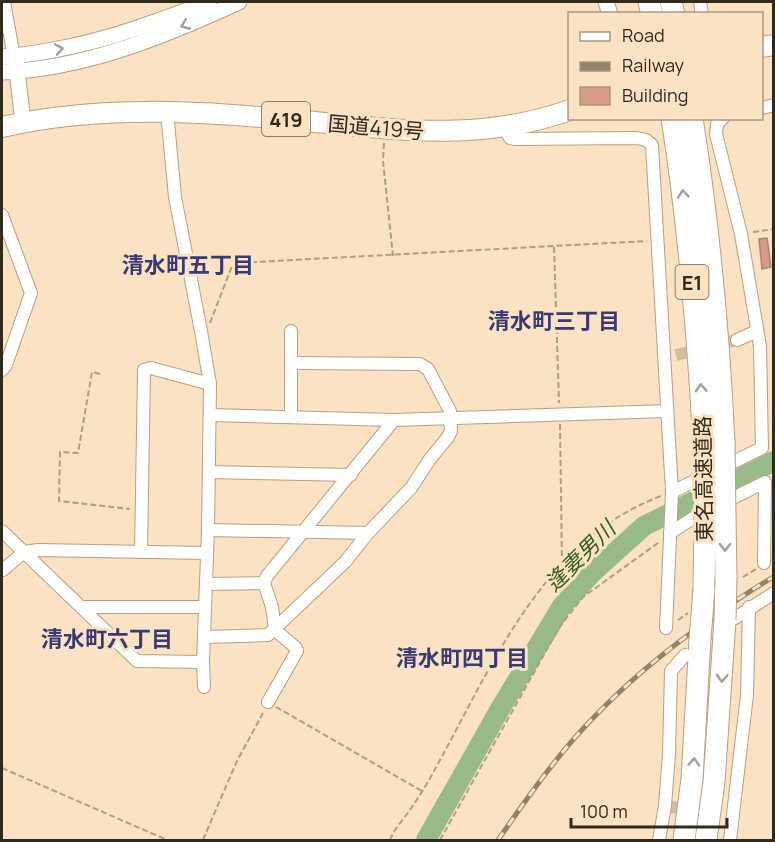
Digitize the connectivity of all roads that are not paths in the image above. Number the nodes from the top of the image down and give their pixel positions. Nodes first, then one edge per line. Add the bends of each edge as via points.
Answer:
1 (4, 2) edge
2 (209, 2) edge
3 (239, 2) edge
4 (11, 61) edge
5 (2, 72) edge
6 (568, 111) edge
7 (167, 112) junction
8 (672, 120) edge
9 (692, 120) edge
10 (721, 120) edge
11 (23, 122) junction
12 (2, 127) edge
13 (505, 128) junction
14 (2, 215) edge
15 (291, 331) dead end
16 (758, 331) junction
17 (737, 340) tunnel mouth
18 (676, 355) tunnel mouth
19 (663, 359) junction
20 (292, 363) junction
21 (2, 370) edge
22 (210, 384) junction
23 (667, 411) junction
24 (210, 415) junction
25 (291, 416) junction
26 (451, 419) junction
27 (394, 420) junction
28 (714, 445) junction
29 (209, 472) junction
30 (351, 475) junction
31 (672, 494) junction
32 (715, 518) junction
33 (208, 530) junction
34 (670, 530) junction
35 (2, 531) edge
36 (303, 532) junction
37 (368, 533) junction
38 (24, 552) junction
39 (141, 552) junction
40 (206, 553) junction
41 (764, 563) dead end
42 (3, 570) dead end
43 (264, 583) junction
44 (206, 584) junction
45 (774, 593) edge
46 (81, 607) junction
47 (205, 608) junction
48 (749, 608) junction
49 (730, 619) junction
50 (666, 628) dead end
51 (274, 630) junction
52 (205, 637) junction
53 (685, 655) dead end
54 (203, 662) junction
55 (204, 687) dead end
56 (268, 702) road end
57 (659, 840) edge
58 (684, 840) edge
59 (705, 840) edge
60 (730, 840) edge

1 - 4 street
4 -> 2 street via 115,36
3 -> 4 street via 109,53
4 - 5 street
4 - 11 street
6 - 13 highway, 国道419号 / 419
7 - 11 highway, 国道419号 / 419 via 99,113
7 - 13 highway, 国道419号 / 419 via 386,129
7 - 22 street via 175,197
28 -> 8 highway, 東名高速道路 / E1 via 699,359
9 - 28 highway, 東名高速道路 / E1 via 720,356
10 - 16 street via 716,134 741,234
11 - 12 highway, 国道419号 / 419
13 - 19 street via 510,138 515,139 638,138 652,145
14 - 21 street via 31,293
15 - 20 street
16 - 17 street
16 - 31 street via 762,448
18 - 19 street
19 - 23 street
20 - 25 street
20 - 26 street via 420,364 428,369
22 - 24 street
22 - 39 street via 151,368 144,370
23 - 26 street
23 - 31 street
24 - 25 street
24 - 29 street
25 - 27 street
26 - 27 street
26 - 37 street via 451,431 411,488
27 - 30 street
28 - 32 highway, 東名高速道路 / E1, bridge
29 - 30 street
29 - 33 street
30 - 36 street
31 - 34 street
32 -> 49 highway, 東名高速道路 / E1, bridge
58 -> 32 highway, 東名高速道路 / E1, bridge via 693,779 704,589
33 - 36 street
33 - 40 street
34 - 41 street via 765,482
34 - 50 street
35 - 38 street
36 - 37 street
36 - 43 street
37 - 51 street via 345,562
38 - 39 street
38 - 42 street
38 - 46 street
39 - 40 street
40 - 44 street
43 - 44 street
43 - 51 street
44 - 47 street
45 - 48 street
46 - 47 street
46 - 54 street via 137,661
47 - 52 street
48 - 49 street
48 - 60 street via 747,694 728,813
49 -> 59 highway, 東名高速道路 / E1
51 - 52 street via 262,637
51 - 56 street via 297,651
52 - 54 street
53 - 57 street via 671,671 668,807
54 - 55 street

